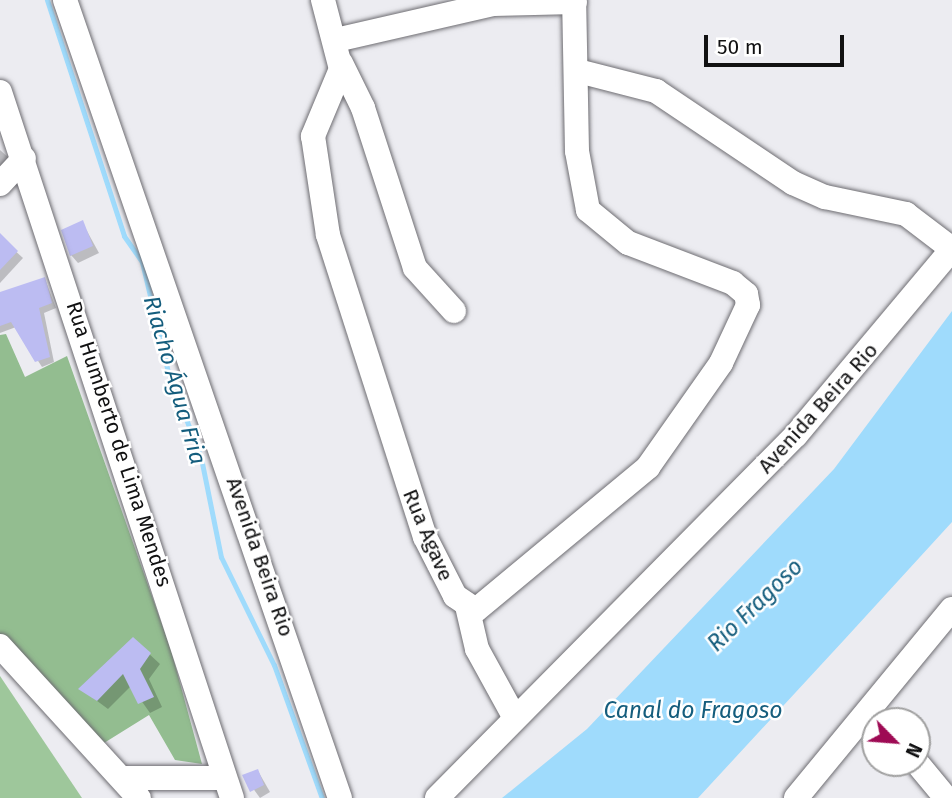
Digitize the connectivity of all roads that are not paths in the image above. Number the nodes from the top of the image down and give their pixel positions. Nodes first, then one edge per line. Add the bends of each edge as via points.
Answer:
1 (65, 0) edge
2 (323, 0) edge
3 (575, 1) edge
4 (337, 49) junction
5 (578, 71) junction
6 (0, 92) edge
7 (24, 158) junction
8 (0, 184) edge
9 (952, 249) edge
10 (454, 311) dead end
11 (467, 606) junction
12 (952, 608) edge
13 (0, 646) edge
14 (881, 707) edge
15 (515, 719) junction
16 (861, 730) edge
17 (929, 777) edge
18 (124, 778) junction
19 (227, 788) edge
20 (139, 798) edge
21 (340, 798) edge
22 (437, 798) edge
23 (796, 798) edge
24 (946, 798) edge

1 - 21 street, Avenida Beira Rio
2 - 4 street, Rua Agave
3 - 4 street via 493,4
3 - 5 street
4 - 10 street via 363,108 415,268
4 - 11 street, Rua Agave via 339,84 312,145 328,235 425,537
5 - 9 street via 656,91 793,183 825,197 906,214
5 - 11 street via 579,179 588,210 628,243 744,290 746,313 721,363 661,452 491,603
6 - 7 street, Rua Humberto de Lima Mendes
7 - 8 street
7 - 19 street, Rua Humberto de Lima Mendes
9 - 15 street, Avenida Beira Rio via 796,435
11 - 15 street, Rua Agave via 477,649
12 - 14 street
13 - 18 street
15 - 22 street, Avenida Beira Rio
16 - 23 street
17 - 24 street
18 - 19 street
18 - 20 street

